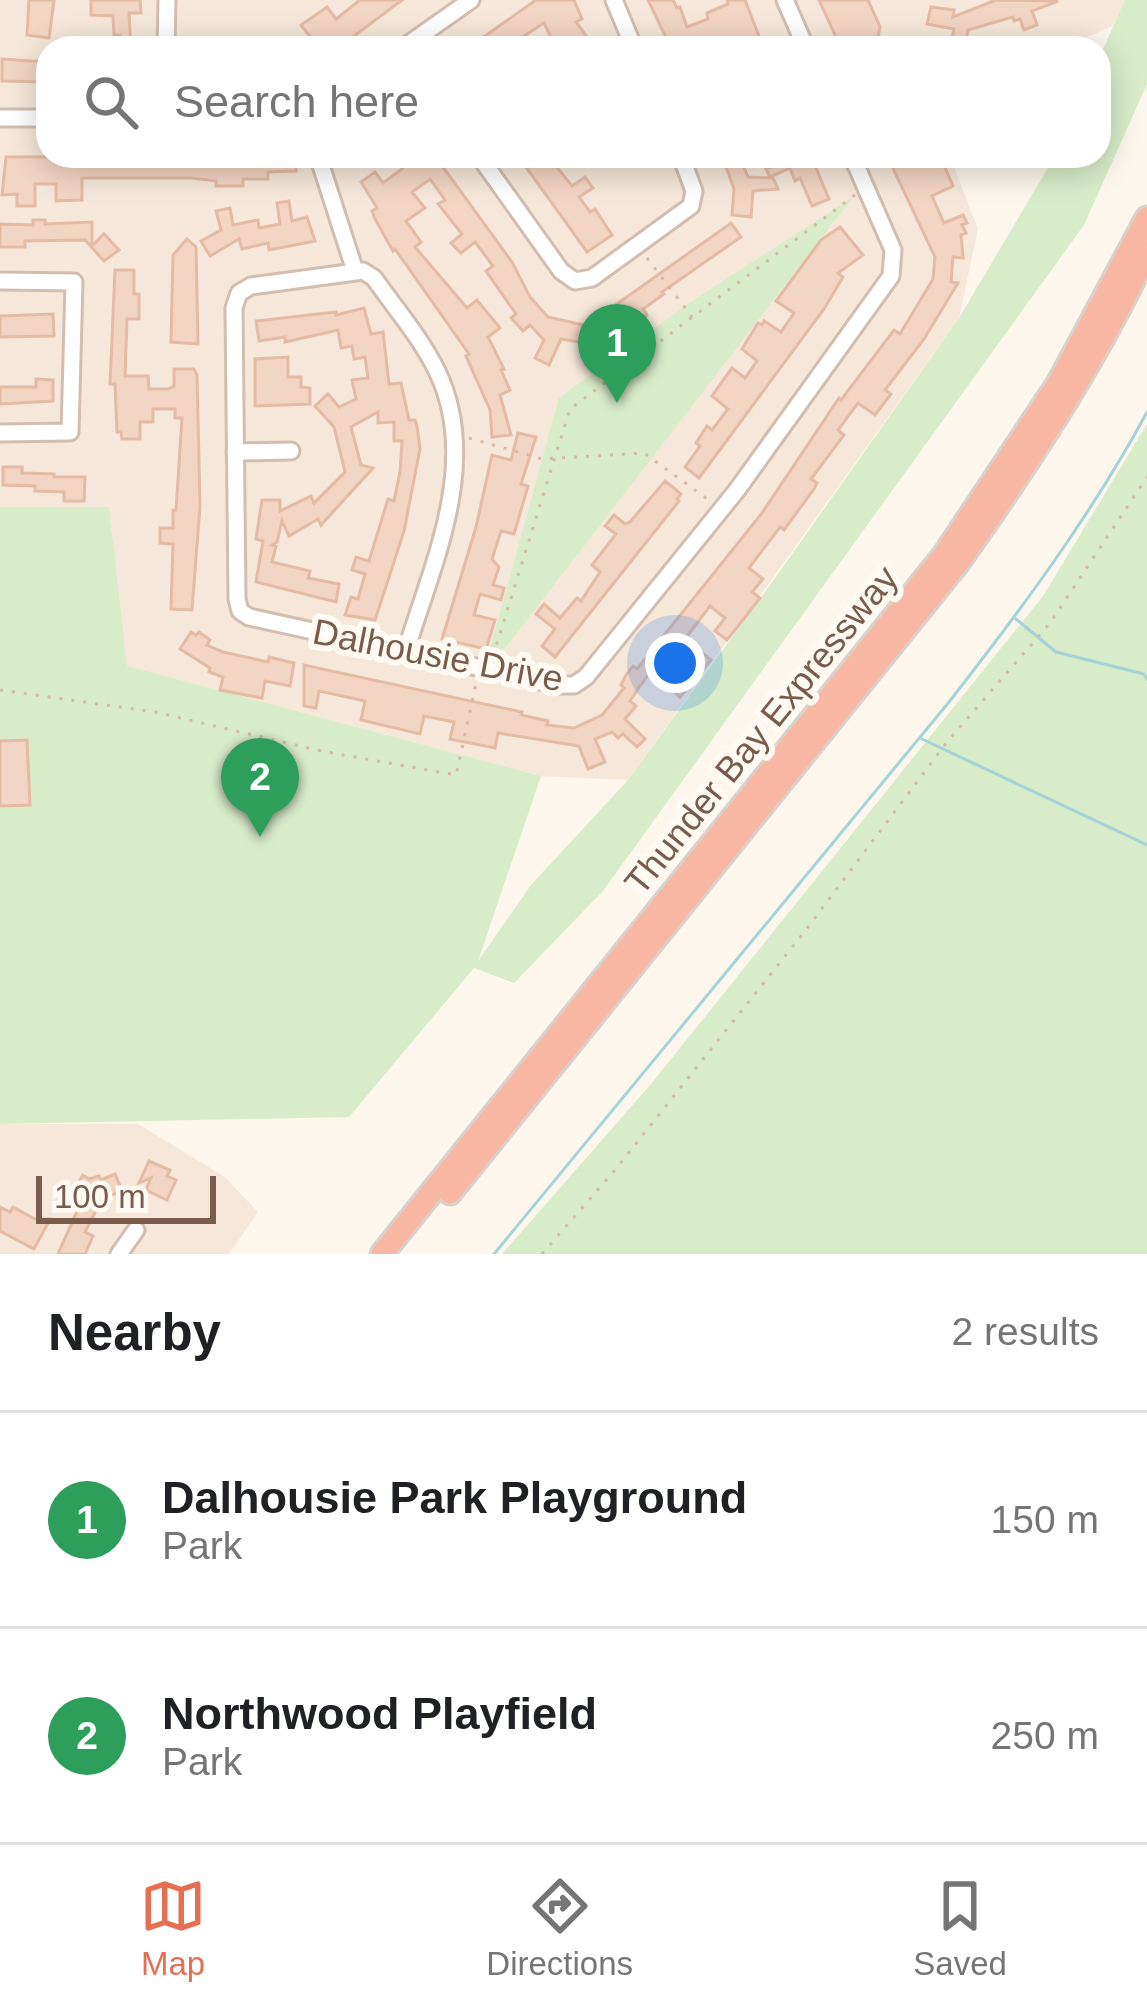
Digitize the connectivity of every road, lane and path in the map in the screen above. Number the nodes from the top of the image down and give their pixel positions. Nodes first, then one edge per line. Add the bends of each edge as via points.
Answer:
1 (167, 0) edge
2 (471, 0) edge
3 (614, 0) edge
4 (785, 0) edge
5 (166, 36) edge
6 (420, 36) edge
7 (629, 36) edge
8 (801, 36) edge
9 (0, 118) edge
10 (36, 118) edge
11 (322, 168) edge
12 (488, 168) edge
13 (686, 168) edge
14 (857, 168) edge
15 (866, 187) junction
16 (1147, 218) edge
17 (637, 246) junction
18 (1147, 252) edge
19 (355, 271) junction
20 (0, 281) edge
21 (693, 319) junction
22 (0, 433) edge
23 (455, 433) junction
24 (291, 451) dead end
25 (235, 452) junction
26 (554, 460) junction
27 (1147, 477) edge
28 (720, 510) junction
29 (406, 651) junction
30 (484, 669) junction
31 (0, 690) edge
32 (136, 1230) dead end
33 (119, 1254) edge
34 (382, 1254) edge
35 (401, 1254) edge
36 (542, 1254) edge

1 - 5 street
2 - 6 street
3 - 7 street
4 - 8 street
9 - 10 street
11 - 19 street
12 - 17 street via 568,278 592,278
13 - 17 street via 694,200
14 - 15 street, Dalhousie Drive
15 - 21 path
15 - 28 street, Dalhousie Drive via 893,250 891,276
16 - 34 highway, Thunder Bay Expressway via 1059,382 944,555
17 - 21 path
18 - 35 highway, Thunder Bay Expressway via 1018,478 958,562
19 - 23 street via 374,278 430,358
19 - 25 street, Dalhousie Drive via 239,293
20 - 22 street via 74,282 70,432
21 - 26 path via 570,409
23 - 26 path
23 - 29 street via 452,495
24 - 25 street
25 - 29 street, Dalhousie Drive via 240,610
26 - 28 path via 644,453
26 - 30 path
27 - 36 path via 1051,622
28 - 30 street, Dalhousie Drive via 580,682
29 - 30 street, Dalhousie Drive
30 - 31 path via 456,775 155,712
32 - 33 street

